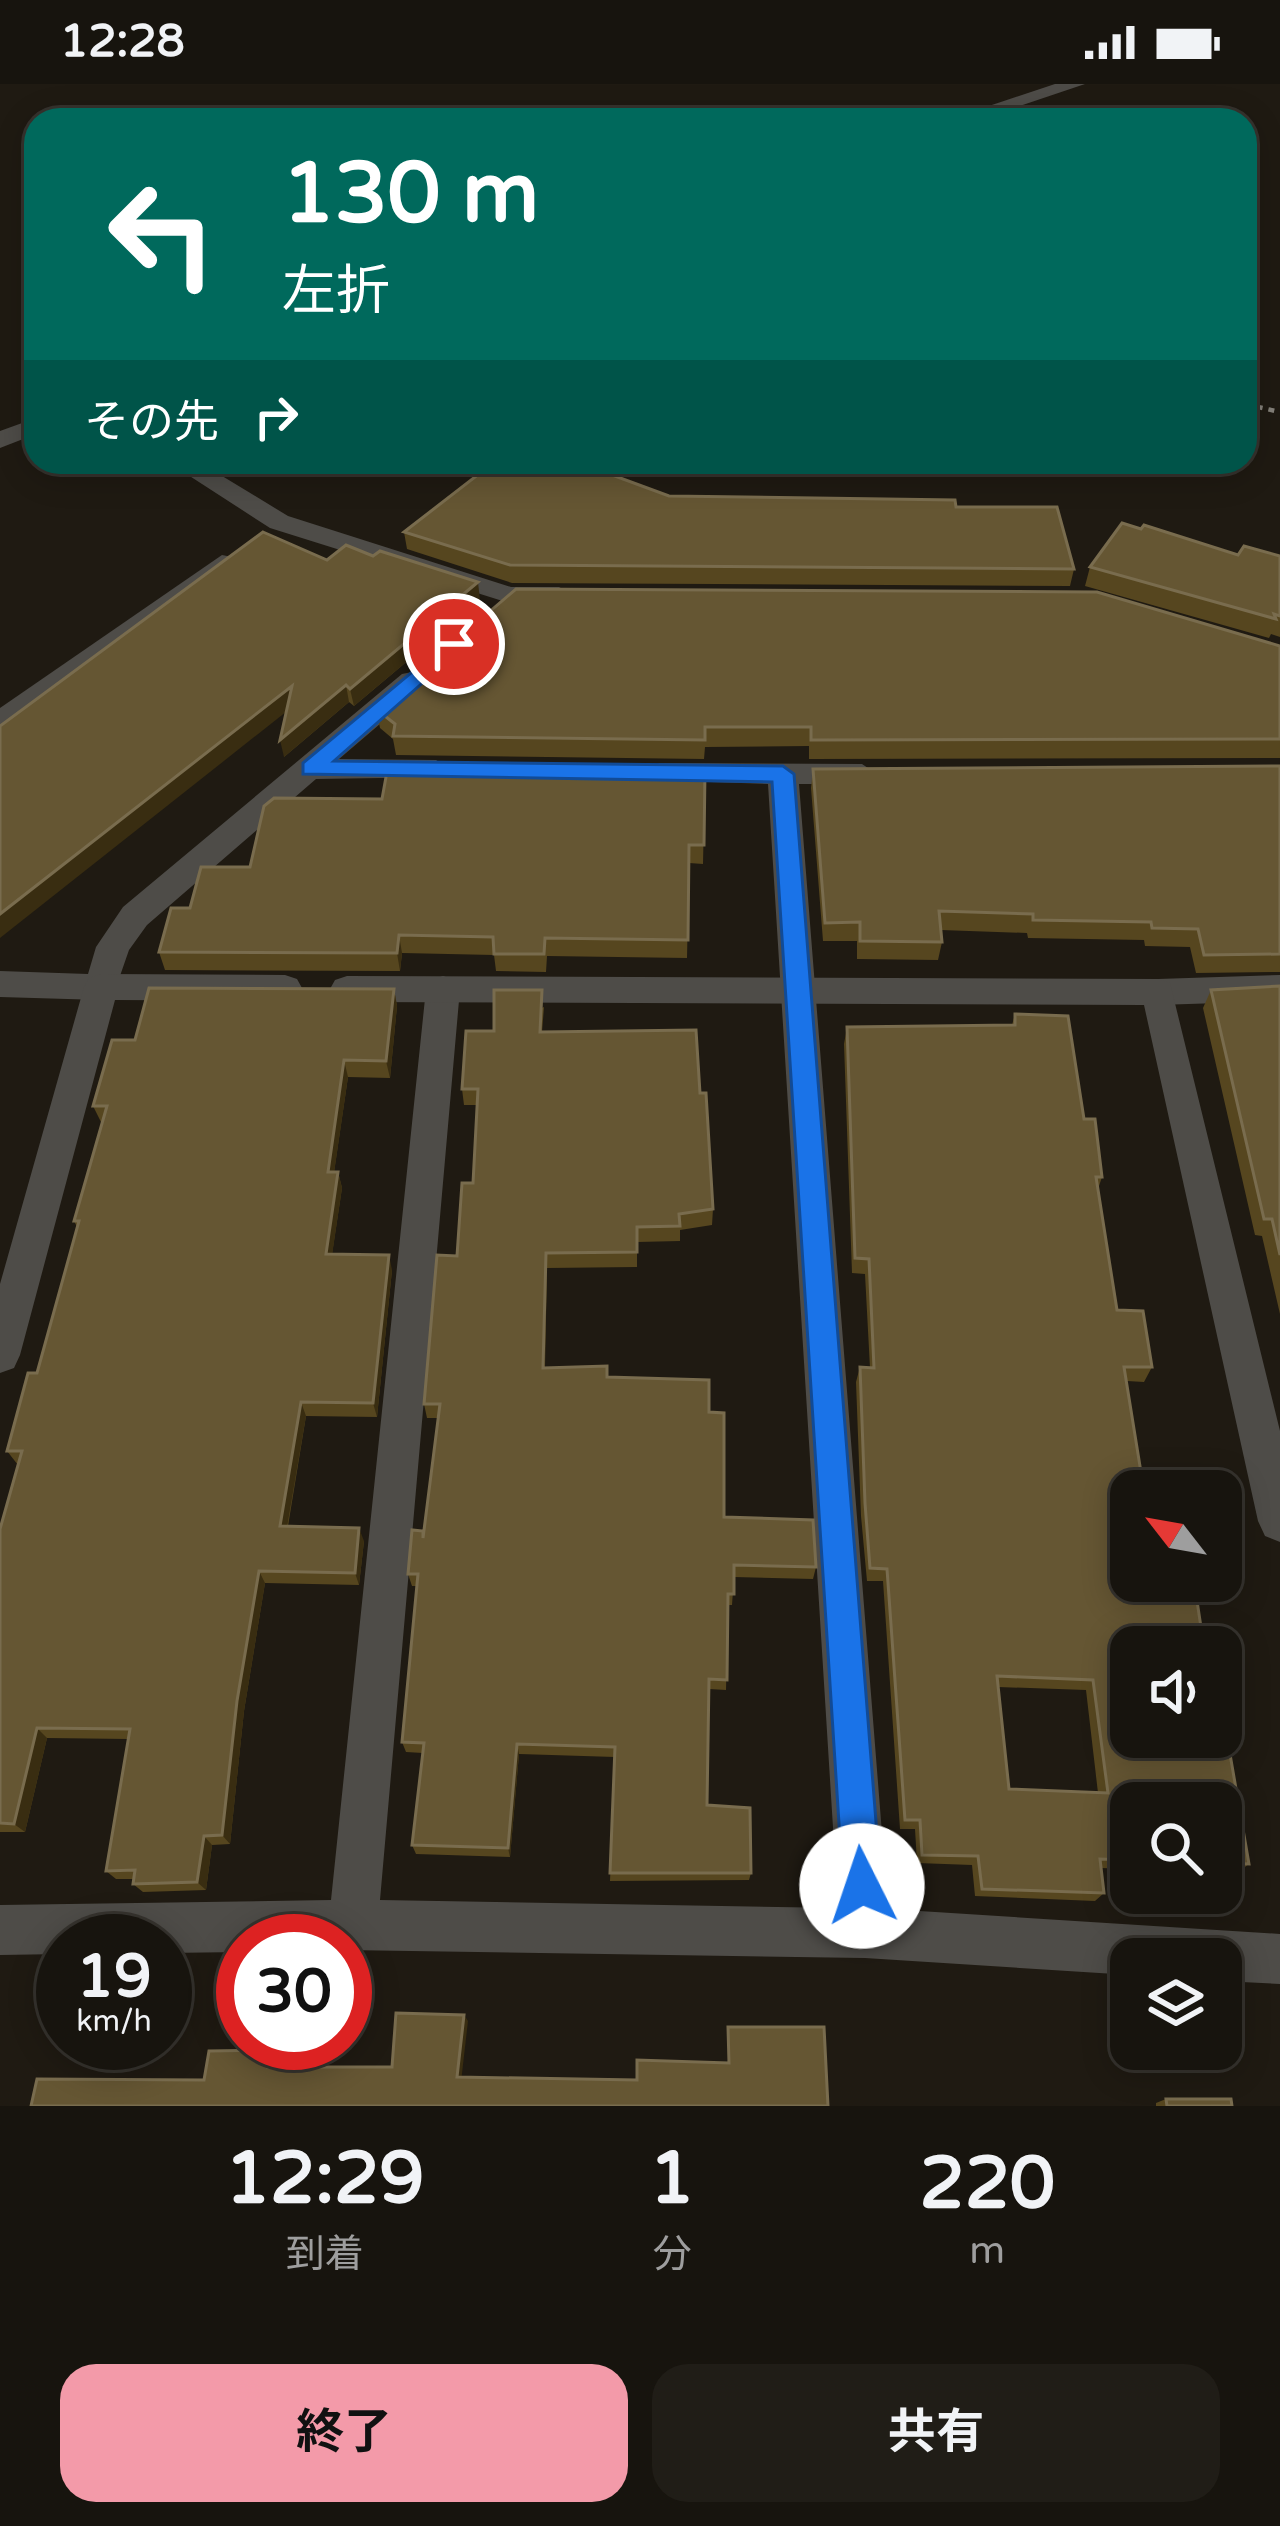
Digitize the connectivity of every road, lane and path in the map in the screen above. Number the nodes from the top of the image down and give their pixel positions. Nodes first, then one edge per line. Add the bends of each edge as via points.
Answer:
1 (1075, 84) edge
2 (996, 108) edge
3 (194, 474) edge
4 (260, 536) junction
5 (579, 596) edge
6 (436, 659) edge
7 (0, 722) edge
8 (311, 769) junction
9 (476, 771) edge
10 (618, 772) edge
11 (901, 773) edge
12 (783, 774) junction
13 (0, 984) edge
14 (100, 987) junction
15 (1280, 988) edge
16 (443, 989) junction
17 (797, 991) junction
18 (1158, 992) junction
19 (0, 1355) edge
20 (1280, 1521) edge
21 (354, 1914) edge
22 (372, 1925) edge
23 (216, 1927) edge
24 (0, 1930) edge
25 (865, 1933) junction
26 (1280, 1959) edge

1 - 2 street
3 - 4 street
4 - 5 street via 499,604
4 - 7 street
6 - 8 street
8 - 9 street
8 - 14 street via 135,916 113,947
10 - 12 street
11 - 12 street
12 - 17 street
13 - 14 street
14 - 16 street
14 - 19 street
15 - 18 street
16 - 17 street
16 - 21 street
17 - 18 street
17 - 25 street
18 - 20 street
22 - 25 street
23 - 24 street
25 - 26 street

